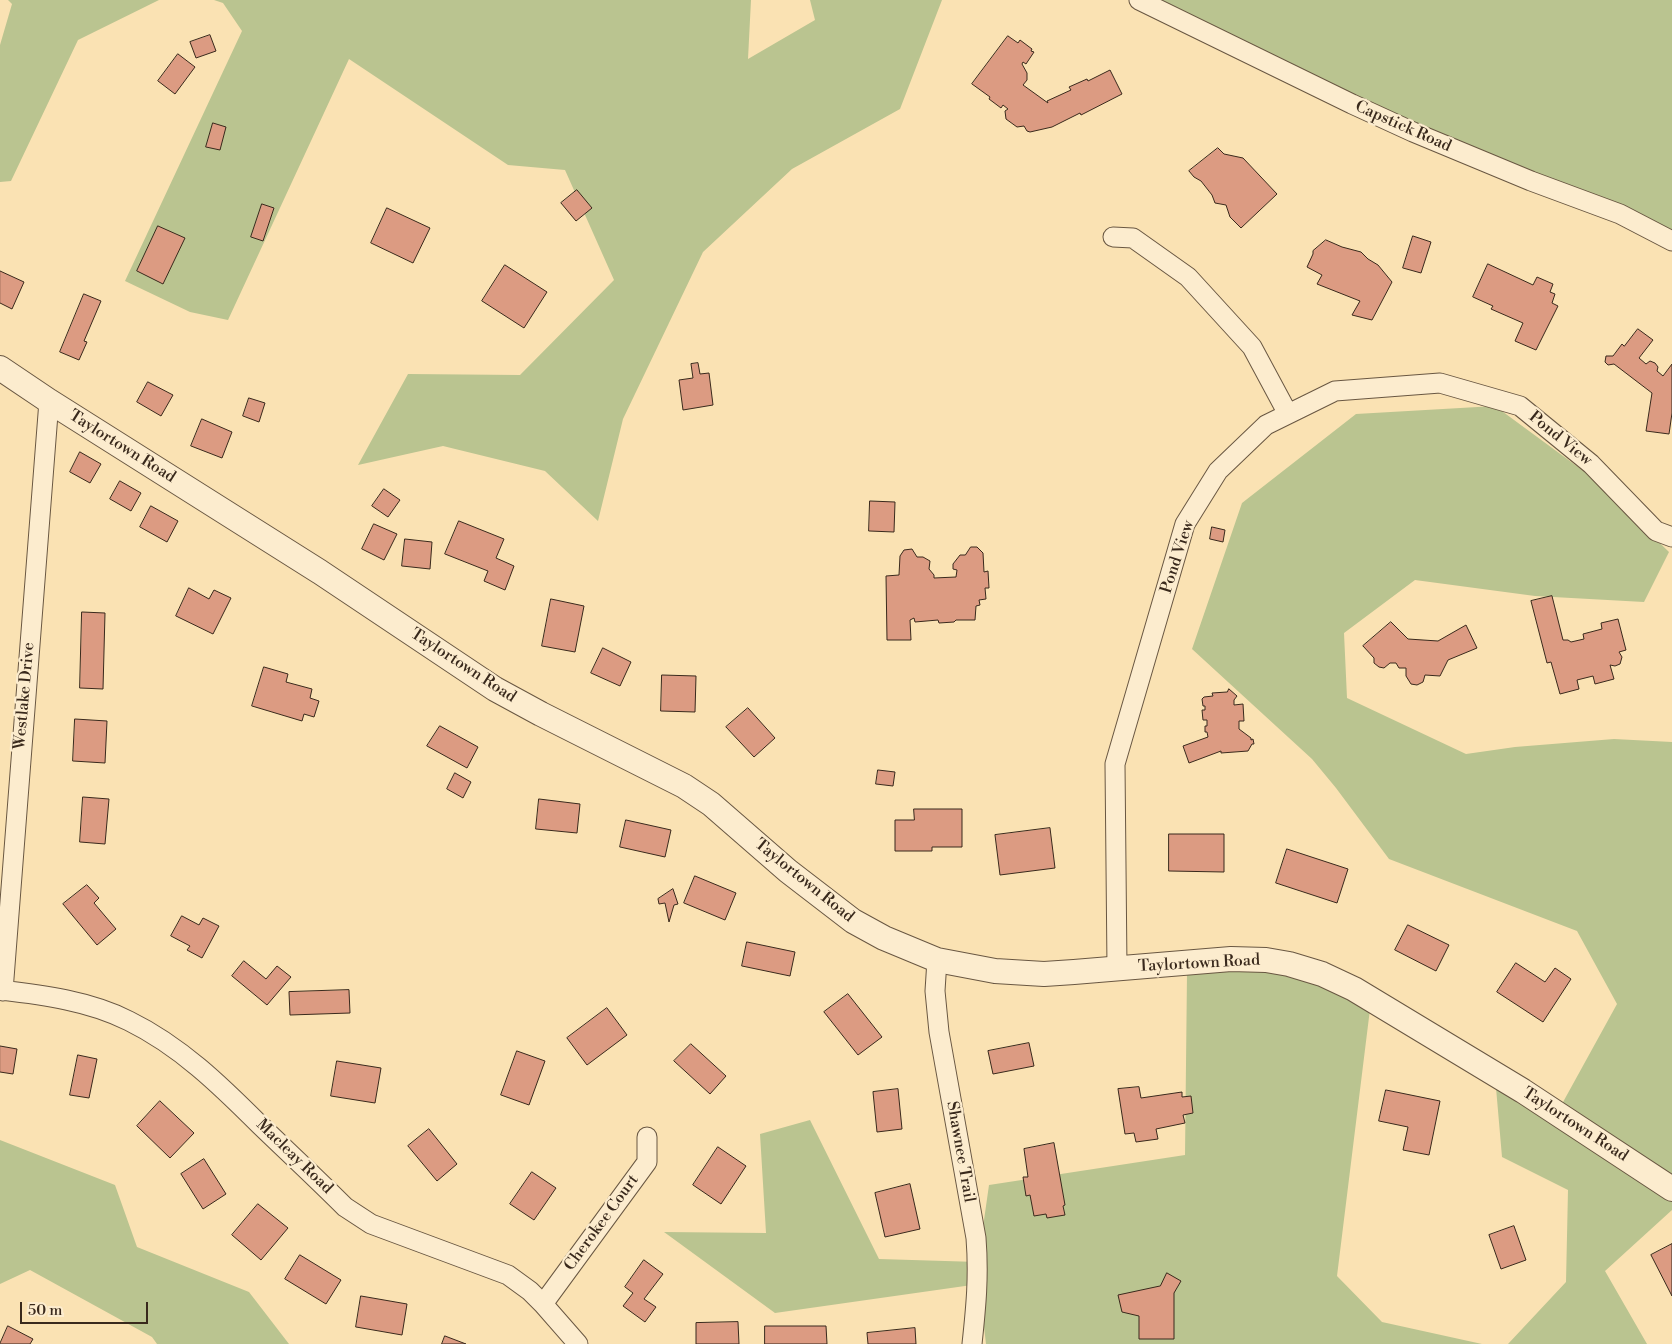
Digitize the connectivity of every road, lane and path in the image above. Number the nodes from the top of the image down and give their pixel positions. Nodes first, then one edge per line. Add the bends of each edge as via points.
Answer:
1 (1139, 0) edge
2 (1112, 237) dead end
3 (1672, 241) edge
4 (0, 368) edge
5 (49, 401) junction
6 (1288, 414) junction
7 (1672, 537) edge
8 (937, 960) junction
9 (1117, 968) junction
10 (1, 990) edge
11 (647, 1137) dead end
12 (1672, 1189) edge
13 (543, 1304) junction
14 (578, 1344) edge
15 (972, 1344) edge

1 - 3 street, Capstick Road via 1413,132 1620,214
2 - 6 street via 1133,238 1188,278 1252,347
4 - 5 street, Taylortown Road
5 - 8 street, Taylortown Road via 313,567 495,689 684,786 711,804 788,871 853,921
5 - 10 street, Westlake Drive
6 - 7 street, Pond View via 1335,391 1440,383 1520,406 1591,464 1656,531
6 - 9 street, Pond View via 1266,425 1218,471 1186,524 1115,764
8 - 9 street, Taylortown Road via 995,972 1074,972
8 - 15 street, Shawnee Trail via 935,991 939,1032 976,1238 978,1293
9 - 12 street, Taylortown Road via 1240,959 1289,964 1322,974 1354,989 1523,1091
10 - 13 street, Macleay Road via 96,1008 159,1037 225,1089 357,1216 508,1275
11 - 13 street, Cherokee Court via 647,1162
13 - 14 street, Macleay Road

